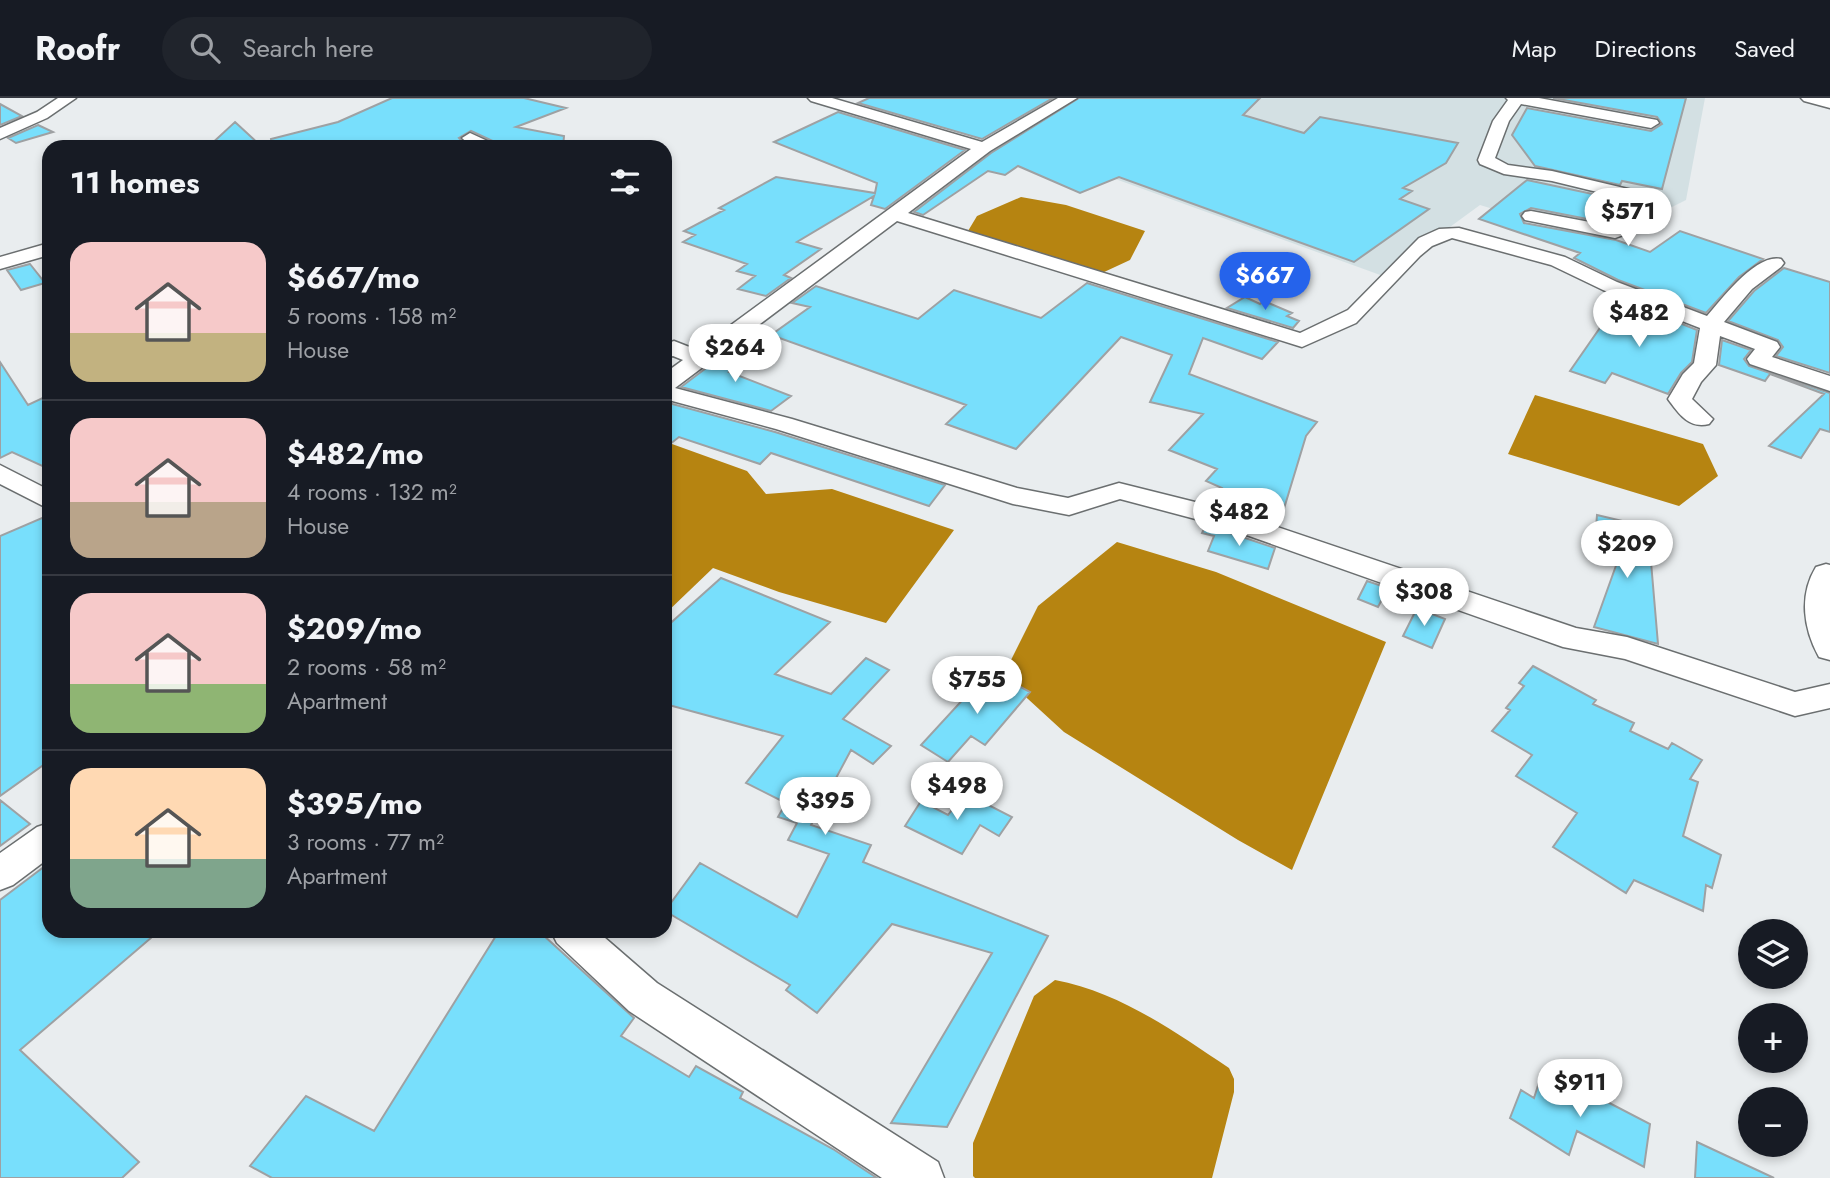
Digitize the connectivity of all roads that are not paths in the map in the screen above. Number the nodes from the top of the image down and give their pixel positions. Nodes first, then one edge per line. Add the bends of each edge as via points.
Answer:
1 (68, 98) edge
2 (816, 98) edge
3 (1069, 98) edge
4 (1516, 98) edge
5 (1809, 98) edge
6 (1830, 103) edge
7 (1651, 123) dead end
8 (0, 134) edge
9 (470, 138) dead end
10 (472, 140) edge
11 (984, 148) junction
12 (894, 214) junction
13 (1531, 216) dead end
14 (1615, 232) junction
15 (42, 252) edge
16 (1558, 261) junction
17 (0, 263) edge
18 (1774, 263) dead end
19 (1711, 325) junction
20 (672, 349) edge
21 (698, 358) junction
22 (672, 378) edge
23 (1830, 384) edge
24 (672, 394) edge
25 (1701, 419) dead end
26 (0, 473) edge
27 (42, 497) edge
28 (1830, 575) edge
29 (1830, 649) edge
30 (1830, 696) edge
31 (42, 843) edge
32 (0, 874) edge
33 (578, 938) edge
34 (922, 1178) edge

1 - 8 street
2 - 11 street
3 - 11 street
4 - 7 street
4 - 14 street via 1486,160 1504,169 1639,197 1636,215
5 - 6 street
9 - 10 street
11 - 12 street
12 - 16 street via 1301,341 1356,314 1385,279 1439,232
12 - 21 street
13 - 14 street
14 - 16 street
15 - 17 street
16 - 19 street
18 - 19 street via 1745,285
19 - 23 street via 1769,347 1758,359
19 - 25 street via 1706,365 1680,399
20 - 21 street
21 - 22 street
24 - 30 street via 810,431 1013,496 1069,507 1119,491 1133,494 1227,519 1574,639 1627,648 1796,704
26 - 27 street
28 - 29 street via 1826,574 1817,601
31 - 32 street
33 - 34 street via 643,998

